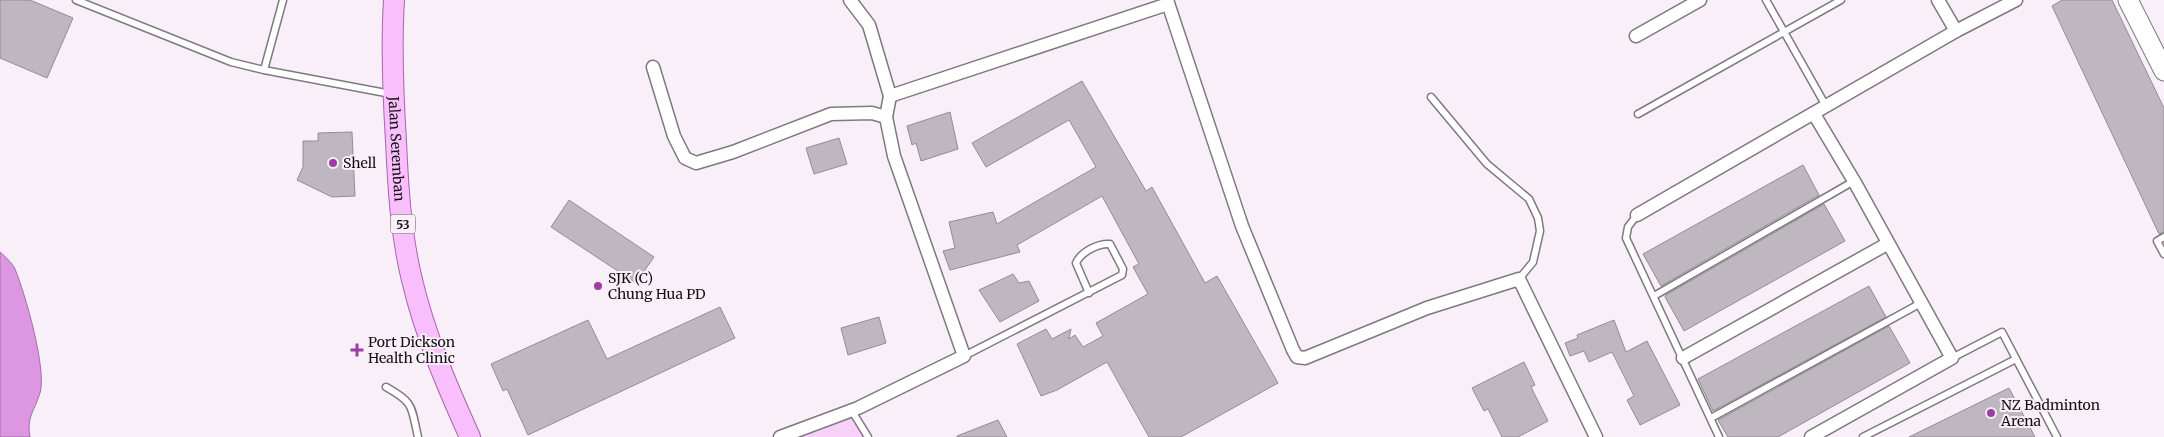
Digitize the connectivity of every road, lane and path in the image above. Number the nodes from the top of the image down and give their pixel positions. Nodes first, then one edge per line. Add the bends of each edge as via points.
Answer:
1 (76, 0) edge
2 (283, 0) edge
3 (394, 0) edge
4 (850, 0) edge
5 (1700, 0) edge
6 (1766, 0) edge
7 (1841, 0) edge
8 (1938, 0) edge
9 (2016, 0) edge
10 (2128, 0) edge
11 (1168, 2) edge
12 (1679, 5) edge
13 (1956, 31) junction
14 (1784, 32) junction
15 (1636, 36) dead end
16 (653, 67) dead end
17 (264, 70) junction
18 (2164, 71) edge
19 (393, 94) junction
20 (890, 96) junction
21 (1431, 97) dead end
22 (1826, 106) junction
23 (1638, 114) dead end
24 (1814, 114) junction
25 (886, 117) junction
26 (1854, 181) junction
27 (1637, 215) joint
28 (2164, 237) edge
29 (1887, 244) junction
30 (2164, 254) edge
31 (1519, 279) junction
32 (1089, 293) junction
33 (1654, 296) junction
34 (1921, 303) junction
35 (964, 356) junction
36 (1683, 358) junction
37 (1952, 358) junction
38 (2016, 359) junction
39 (386, 387) dead end
40 (852, 411) junction
41 (1711, 418) junction
42 (1835, 424) junction
43 (418, 437) edge
44 (470, 437) edge
45 (780, 437) edge
46 (868, 437) edge
47 (1596, 437) edge
48 (1719, 437) edge
49 (1811, 437) edge
50 (1838, 437) edge
51 (1863, 437) edge
52 (2057, 437) edge

1 - 17 lane via 231,62
2 - 17 lane
3 - 19 main road, Jalan Seremban / 53 via 391,38
4 - 20 street via 869,25
5 - 12 street
6 - 14 lane
7 - 14 lane
8 - 13 street
9 - 13 street
10 - 18 street
11 - 20 street
11 - 31 street via 1242,226 1297,357 1304,358 1428,308
12 - 15 street
13 - 22 street
14 - 22 lane
14 - 23 lane
16 - 25 street via 674,136 685,158 696,163 831,114 872,113
17 - 19 lane
19 - 44 main road, Jalan Seremban / 53 via 397,173 412,279 445,382
20 - 25 street
21 - 31 lane via 1487,164 1529,200 1535,212 1540,231 1537,246 1533,262
22 - 24 street
24 - 26 street
24 - 27 street
25 - 35 street via 894,156
26 - 29 street
26 - 33 lane
27 - 33 lane via 1628,227 1626,238
28 - 30 lane via 2157,241
29 - 34 street
29 - 36 street
31 - 47 street
32 - 32 lane via 1076,263 1079,256 1102,243 1110,244 1123,270 1122,275
32 - 35 lane
33 - 36 lane
34 - 37 street
34 - 41 lane
35 - 40 street
36 - 41 lane
37 - 38 lane via 2002,332
37 - 42 street
38 - 51 lane
38 - 52 lane
39 - 43 lane via 405,397 411,405
40 - 45 street
40 - 46 lane
41 - 48 lane
42 - 49 street
42 - 50 street

